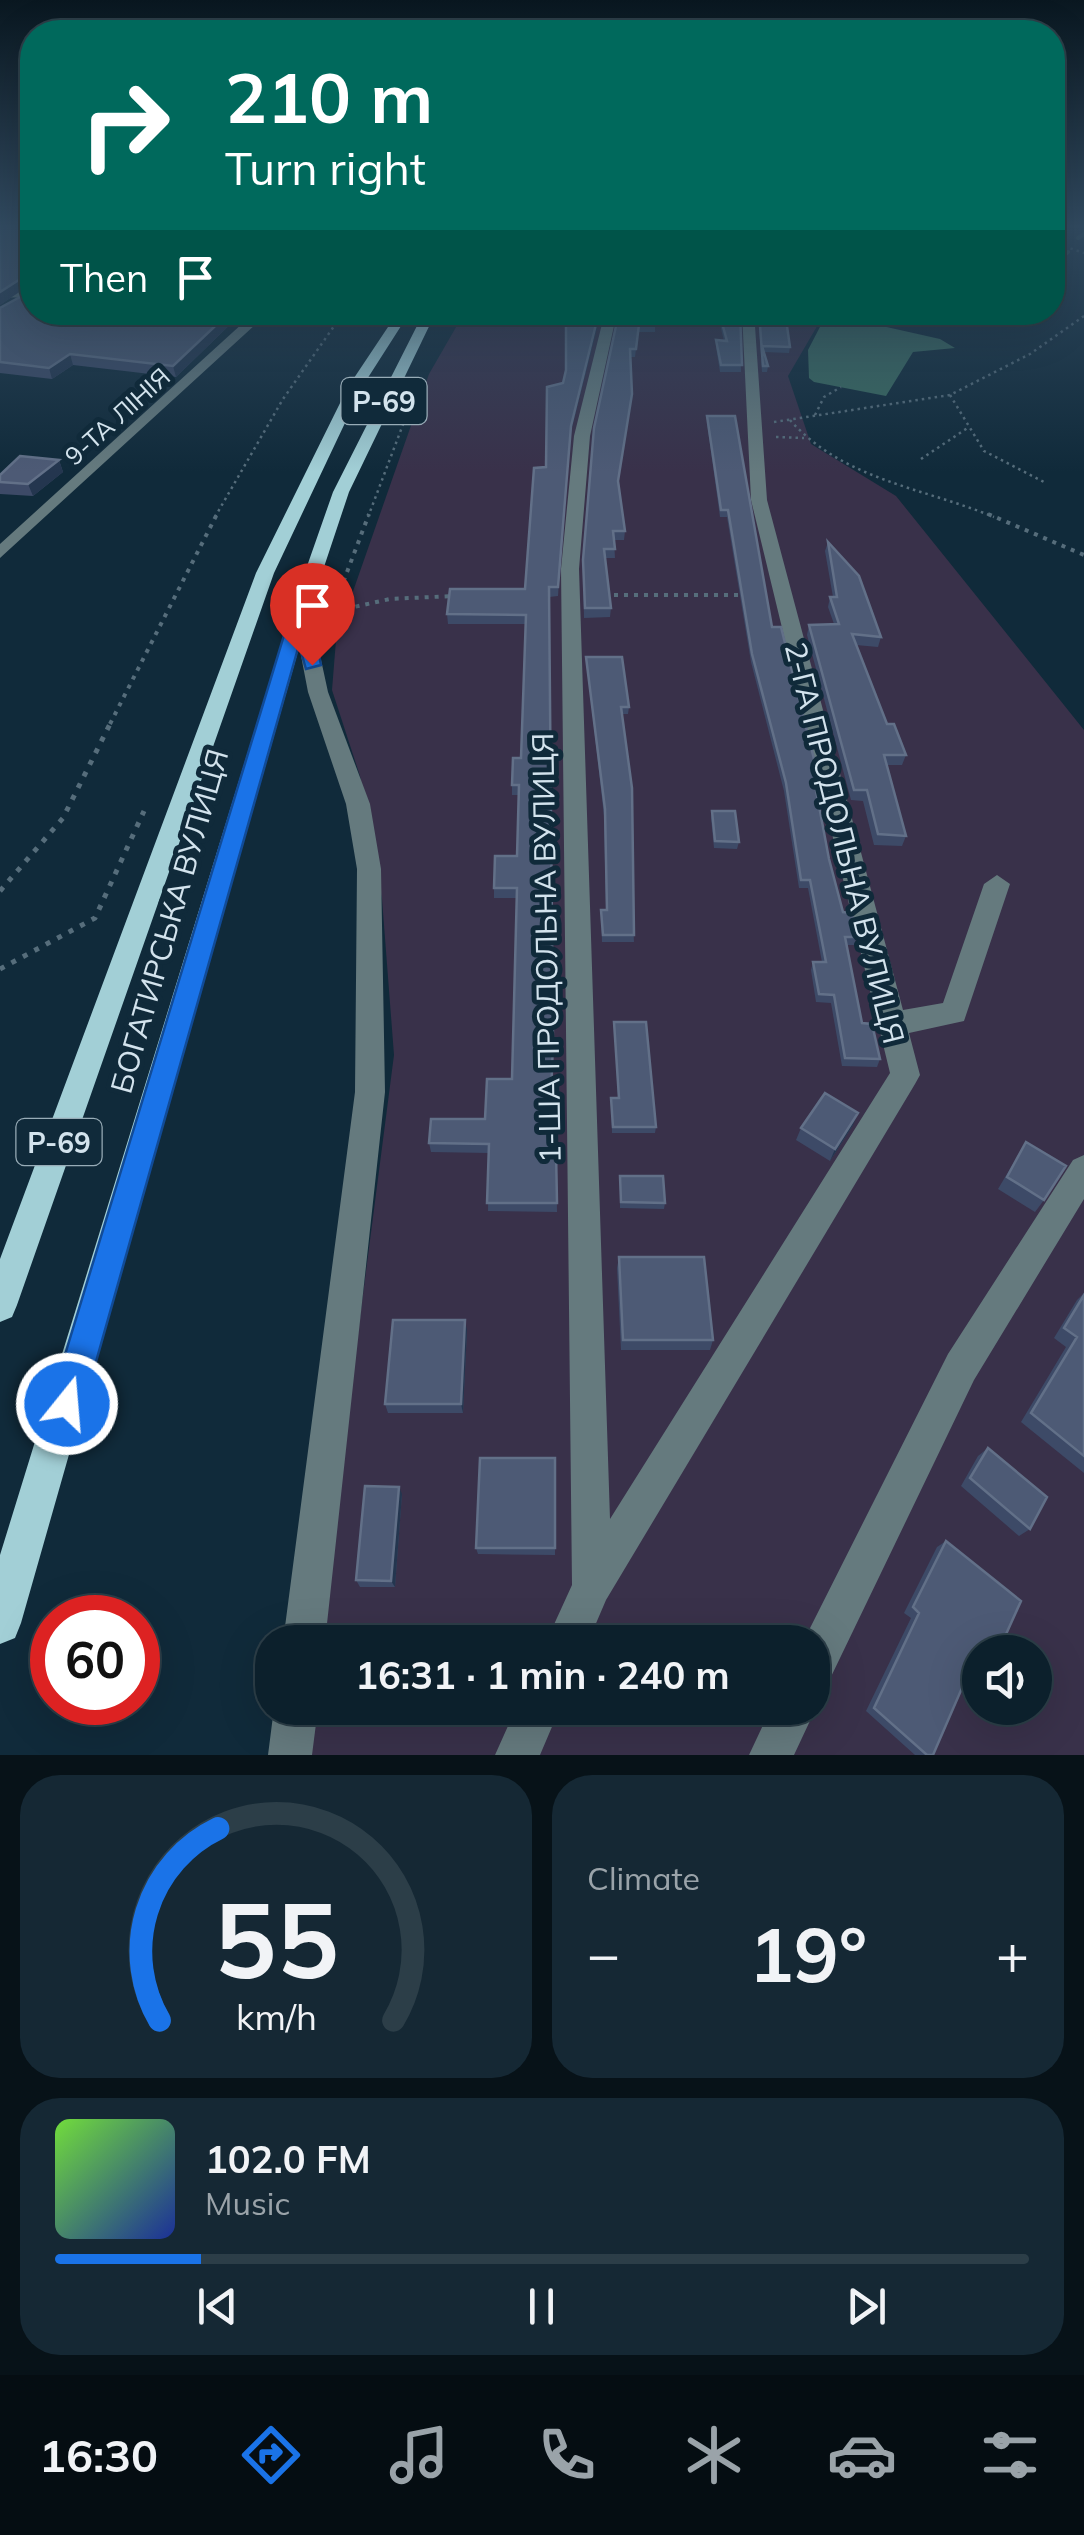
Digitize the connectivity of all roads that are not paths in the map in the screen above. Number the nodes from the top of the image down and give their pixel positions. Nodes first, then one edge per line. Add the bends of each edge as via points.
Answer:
1 (250, 325) edge
2 (396, 325) edge
3 (424, 325) edge
4 (609, 325) edge
5 (748, 325) edge
6 (0, 553) edge
7 (301, 609) junction
8 (997, 884) dead end
9 (892, 1024) junction
10 (1084, 1170) edge
11 (0, 1305) edge
12 (592, 1586) junction
13 (0, 1623) edge
14 (306, 1625) edge
15 (575, 1625) edge
16 (830, 1634) edge
17 (294, 1725) edge
18 (530, 1725) edge
19 (785, 1725) edge
20 (290, 1755) edge
21 (516, 1755) edge
22 (770, 1755) edge

1 - 6 street, 9-ТА ЛІНІЯ
2 - 11 main road, БОГАТИРСЬКА ВУЛИЦЯ / Р-69 via 356,388 266,572
3 - 7 main road, БОГАТИРСЬКА ВУЛИЦЯ / Р-69 via 341,492
4 - 12 street, 1-ША ПРОДОЛЬНА ВУЛИЦЯ via 582,436 570,569
5 - 9 street, 2-ГА ПРОДОЛЬНА ВУЛИЦЯ via 759,500
7 - 13 main road, БОГАТИРСЬКА ВУЛИЦЯ / Р-69
7 - 14 street via 318,692 358,804 369,868 370,1092
8 - 9 street via 954,1014
9 - 12 street, 2-ГА ПРОДОЛЬНА ВУЛИЦЯ via 905,1075
10 - 16 street via 962,1367
12 - 15 street, 2-ГА ПРОДОЛЬНА ВУЛИЦЯ
17 - 20 street
18 - 21 street
19 - 22 street

